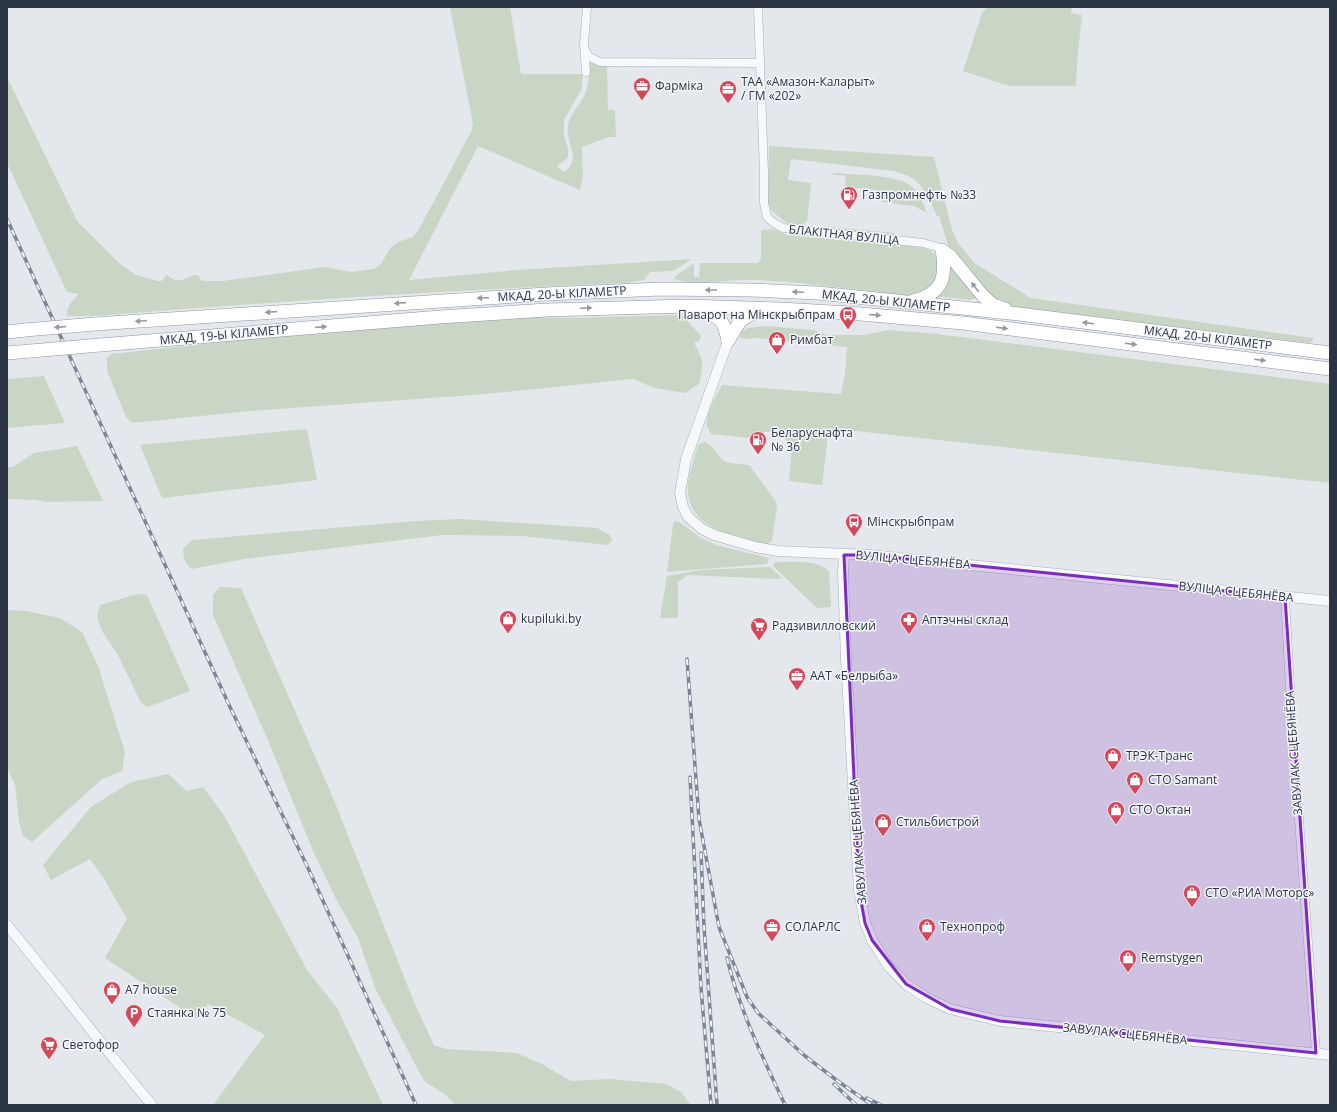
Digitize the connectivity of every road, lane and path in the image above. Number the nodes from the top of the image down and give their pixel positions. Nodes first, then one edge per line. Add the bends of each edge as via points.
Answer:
1 (587, 7) edge
2 (758, 7) edge
3 (585, 50) junction
4 (759, 63) junction
5 (586, 72) dead end
6 (942, 250) junction
7 (439, 301) joint
8 (906, 303) junction
9 (688, 306) junction
10 (780, 309) junction
11 (1019, 314) junction
12 (440, 317) joint
13 (7, 332) edge
14 (728, 341) junction
15 (7, 353) edge
16 (1330, 353) edge
17 (1330, 369) edge
18 (844, 555) junction
19 (1285, 597) junction
20 (1330, 601) edge
21 (7, 925) edge
22 (1316, 1054) junction
23 (1330, 1055) edge
24 (152, 1105) edge

1 - 3 street
2 - 4 street, БЛАКІТНАЯ ВУЛІЦА
3 - 4 street via 588,56 600,62
3 - 5 street
4 - 6 street, БЛАКІТНАЯ ВУЛІЦА via 764,203 767,217 783,228 923,243
6 - 8 highway via 945,271 940,284 929,296
11 -> 6 highway via 993,305 982,296 951,257
8 -> 7 highway, МКАД, 20-Ы КІЛАМЕТР via 818,294 742,290 620,290
7 -> 13 highway, МКАД, 19-Ы КІЛАМЕТР, bridge
8 - 11 highway, МКАД, 20-Ы КІЛАМЕТР
9 - 10 highway, МКАД, 20-Ы КІЛАМЕТР
12 -> 9 highway, МКАД, 20-Ы КІЛАМЕТР via 547,310
9 - 14 highway via 716,316 725,329
10 - 14 highway via 754,313 742,319
10 -> 17 highway, МКАД, 20-Ы КІЛАМЕТР via 963,323
16 -> 11 highway, МКАД, 20-Ы КІЛАМЕТР
15 -> 12 highway, МКАД, 19-Ы КІЛАМЕТР, bridge
14 - 18 street, ВУЛІЦА СЦЕБЯНЁВА via 686,459 680,493 688,517 714,535 755,548
18 - 19 street, ВУЛІЦА СЦЕБЯНЁВА
18 - 22 street, ЗАВУЛАК СЦЕБЯНЁВА via 846,659 859,890 865,923 872,940 889,966 906,984 950,1009 1000,1021
19 - 20 street, ВУЛІЦА СЦЕБЯНЁВА
19 - 22 street, ЗАВУЛАК СЦЕБЯНЁВА
21 - 24 street
22 - 23 street, ЗАВУЛАК СЦЕБЯНЁВА

